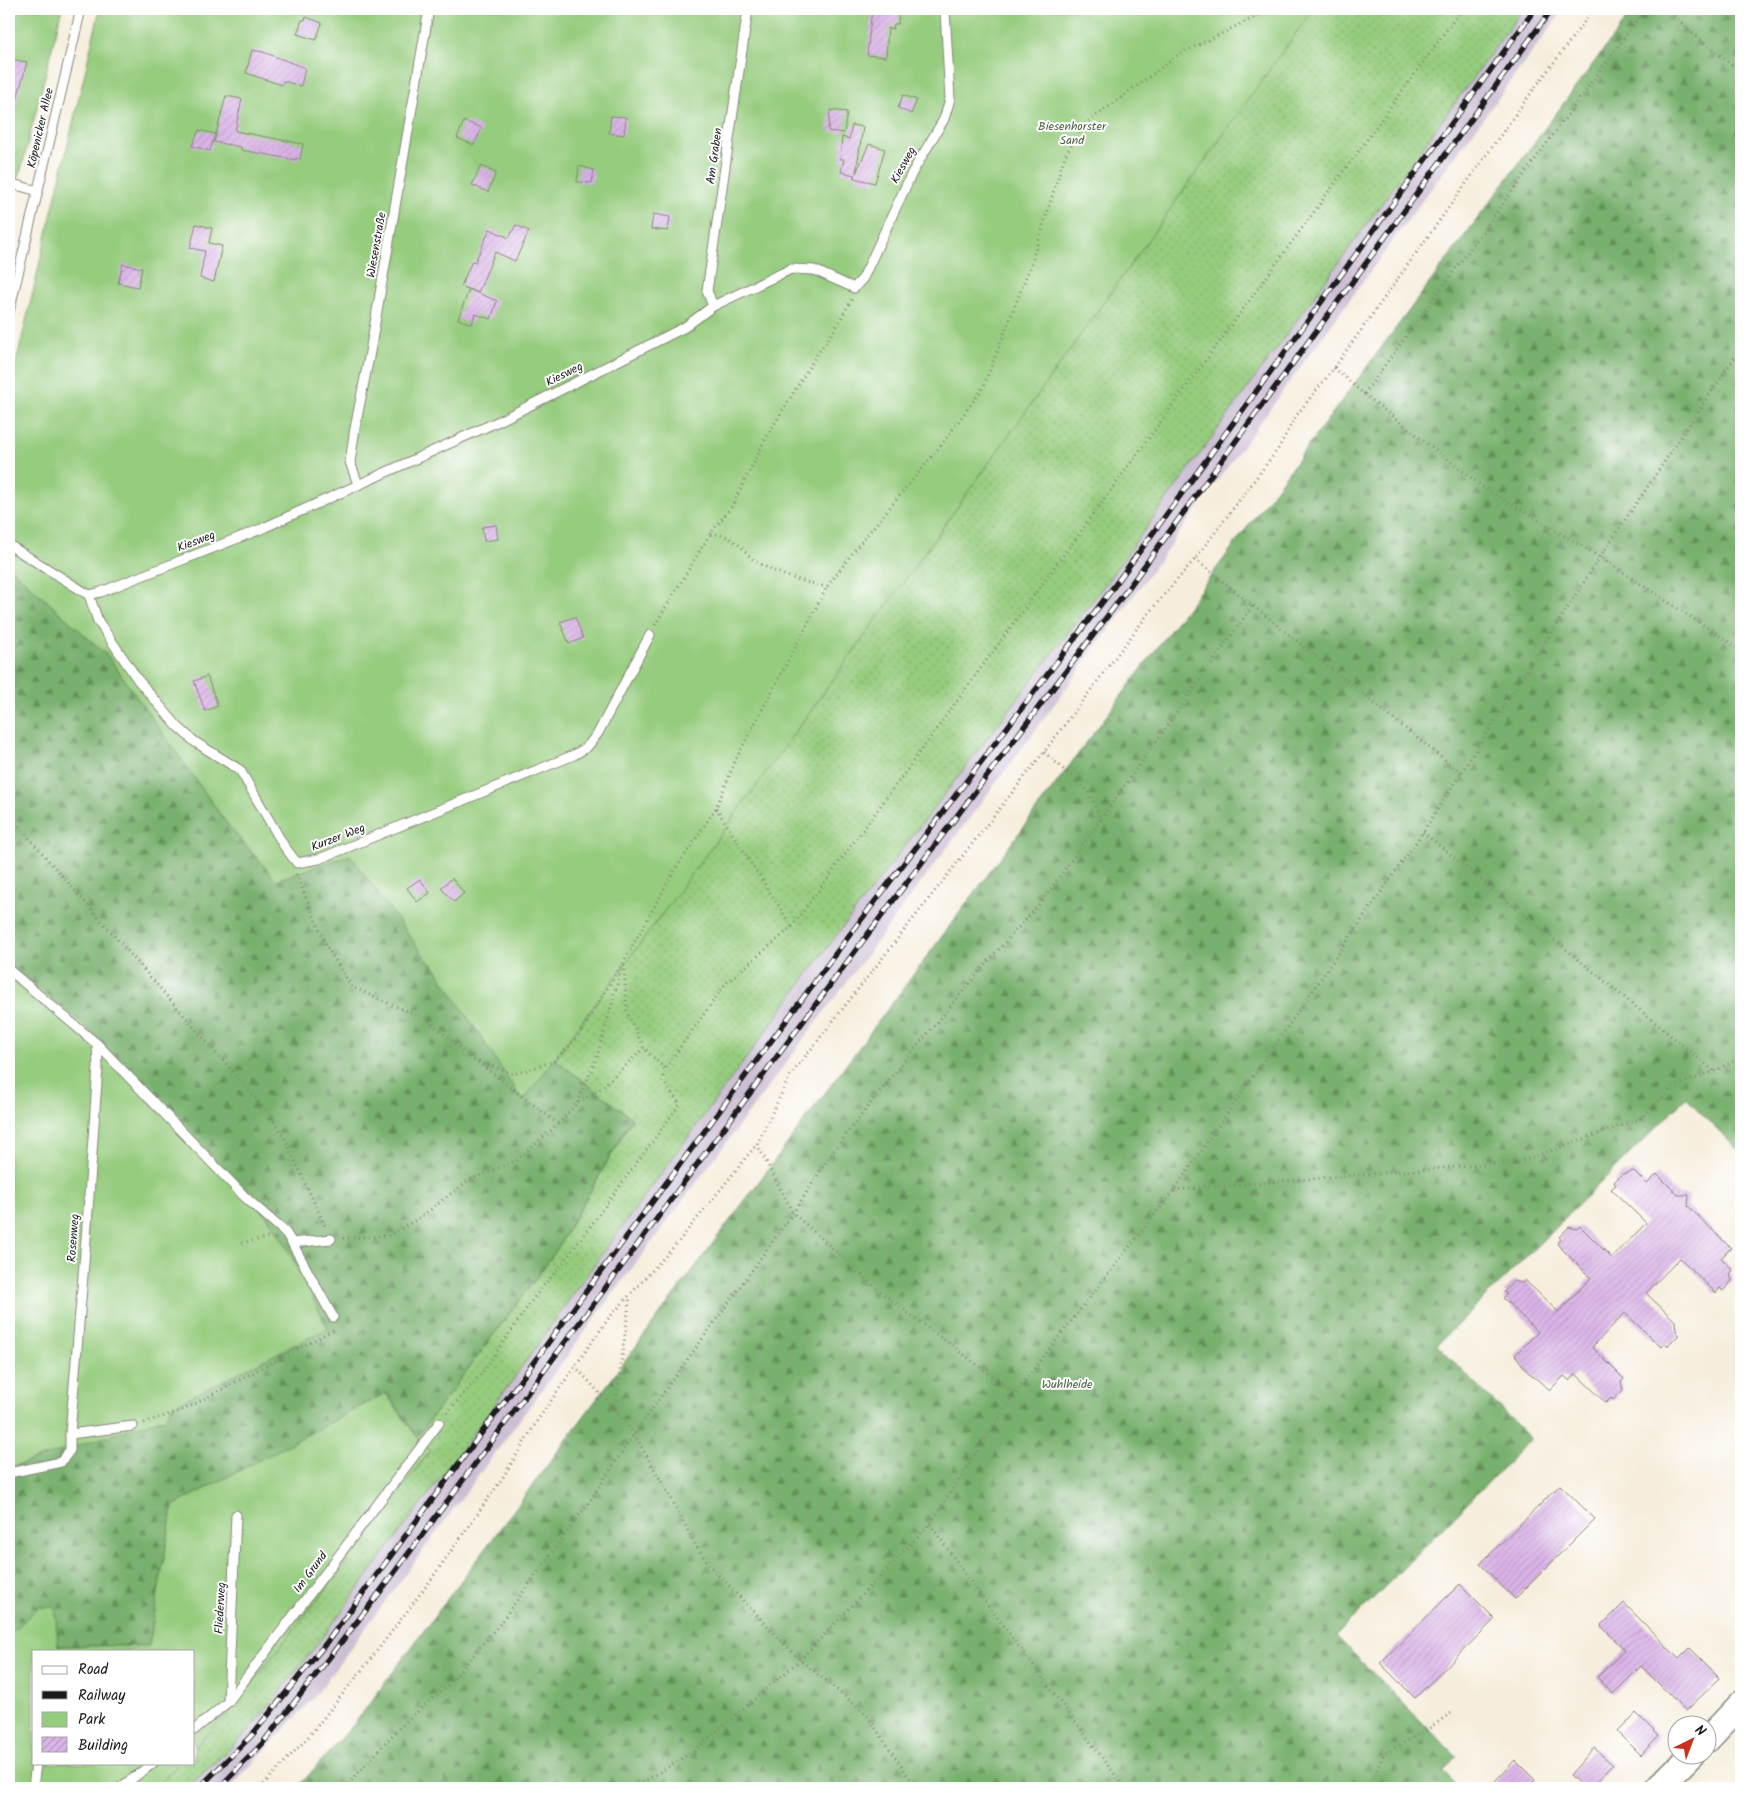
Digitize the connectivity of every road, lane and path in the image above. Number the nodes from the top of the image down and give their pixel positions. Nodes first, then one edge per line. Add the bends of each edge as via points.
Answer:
1 (81, 9) edge
2 (429, 9) edge
3 (748, 9) edge
4 (1271, 9) edge
5 (1462, 9) edge
6 (1594, 9) edge
7 (1645, 9) edge
8 (1667, 9) edge
9 (945, 10) dead end
10 (1741, 72) edge
11 (9, 183) edge
12 (38, 191) junction
13 (854, 288) junction
14 (713, 306) junction
15 (9, 312) edge
16 (1741, 348) edge
17 (1334, 368) junction
18 (1364, 394) junction
19 (358, 484) junction
20 (710, 534) junction
21 (9, 544) edge
22 (1600, 557) junction
23 (1194, 559) junction
24 (827, 587) junction
25 (89, 595) junction
26 (1253, 605) junction
27 (650, 635) joint
28 (1741, 650) edge
29 (1044, 752) junction
30 (1462, 774) junction
31 (716, 808) junction
32 (9, 815) edge
33 (1100, 819) junction
34 (1423, 832) junction
35 (284, 846) junction
36 (792, 927) junction
37 (624, 961) junction
38 (9, 970) edge
39 (97, 1044) junction
40 (644, 1048) junction
41 (1741, 1057) edge
42 (475, 1060) junction
43 (665, 1069) junction
44 (1715, 1071) junction
45 (577, 1103) junction
46 (558, 1124) junction
47 (757, 1144) junction
48 (1174, 1190) junction
49 (793, 1213) junction
50 (286, 1233) junction
51 (331, 1239) junction
52 (242, 1243) dead end
53 (292, 1243) junction
54 (630, 1295) junction
55 (333, 1317) joint
56 (575, 1366) junction
57 (1015, 1393) junction
58 (615, 1410) junction
59 (439, 1423) joint
60 (134, 1426) joint
61 (70, 1434) junction
62 (634, 1434) junction
63 (9, 1473) edge
64 (236, 1515) dead end
65 (930, 1524) junction
66 (800, 1660) junction
67 (228, 1702) junction
68 (1741, 1704) edge
69 (1450, 1714) dead end
70 (1718, 1728) edge
71 (195, 1729) edge
72 (36, 1764) edge
73 (152, 1764) edge
74 (1682, 1764) edge
75 (33, 1788) edge
76 (120, 1788) edge
77 (260, 1788) edge
78 (345, 1788) edge
79 (634, 1788) edge
80 (919, 1788) edge
81 (1125, 1788) edge
82 (1368, 1788) edge
83 (1658, 1788) edge

1 - 12 lane, Köpenicker Allee
2 - 19 lane, Wiesenstraße via 355,428 350,462
3 - 14 lane, Am Graben via 707,291
4 - 24 path via 1180,54 1085,124 1065,155 1031,264 983,388
5 - 36 path
6 - 17 path
7 - 18 path
8 - 10 path
9 - 13 lane, Kiesweg via 950,99 944,119 912,173 863,278
11 - 12 lane
12 - 15 lane, Köpenicker Allee
13 - 14 lane, Kiesweg via 814,270 791,269
13 - 20 path via 852,300 767,436 732,506
14 - 19 lane, Kiesweg via 685,327 551,395
16 - 22 path
17 - 18 path
17 - 23 path via 1296,416 1278,449
18 - 22 path via 1483,487
19 - 25 lane, Kiesweg via 261,530
20 - 24 path via 720,533 743,548 752,560 793,579
20 - 27 path
21 - 25 lane
22 - 28 path
22 - 30 path
23 - 26 path
23 - 29 path via 1151,610
24 - 31 path via 736,759
25 - 35 lane, Kurzer Weg via 98,621 138,680 183,732 240,770
26 - 30 path
26 - 33 path
27 - 35 lane, Kurzer Weg via 598,733 587,747 319,859 297,862
29 - 33 path via 1088,791
29 - 47 path via 790,1076
30 - 34 path
31 - 36 path
31 - 37 path via 673,873
32 - 51 path via 267,1111 285,1139
33 - 49 path via 1038,906 892,1076 834,1150
34 - 44 path
34 - 48 path
35 - 42 path via 327,947 352,987 425,1018
36 - 43 path via 726,983
37 - 40 path via 627,1012
37 - 42 path via 577,1038 552,1062 514,1074
37 - 45 path via 596,1057
38 - 39 lane
39 - 50 lane via 245,1197
39 - 61 lane, Rosenweg via 98,1067
40 - 43 path
40 - 45 path via 599,1090
41 - 44 path
42 - 46 path
43 - 59 path via 662,1082 680,1104 564,1262 535,1296 485,1369
44 - 48 path via 1673,1087 1640,1119 1519,1162
45 - 46 path
46 - 51 path via 516,1161 469,1180 418,1219 387,1236
47 - 49 path
47 - 54 path via 679,1241
48 - 57 path
49 - 57 path via 883,1294
49 - 62 path
50 - 52 path
50 - 53 lane
51 - 53 lane
53 - 55 lane
54 - 56 path via 608,1319
54 - 58 path
55 - 60 path via 333,1330 186,1409
56 - 58 path
56 - 77 path via 536,1421 502,1479 427,1585 310,1735
57 - 65 path
58 - 62 path
59 - 67 lane, Im Grund
60 - 61 lane
61 - 63 lane, Rosenweg via 70,1450 60,1462
62 - 66 path via 694,1543 711,1567
62 - 78 path via 498,1626 449,1684 397,1730
64 - 67 lane, Fliederweg
65 - 66 path
65 - 81 path
66 - 79 path via 694,1751
66 - 80 path via 866,1714
67 - 71 lane, Im Grund
68 - 70 main road
69 - 82 path via 1384,1754
72 - 75 lane
73 - 76 lane
74 - 83 main road

